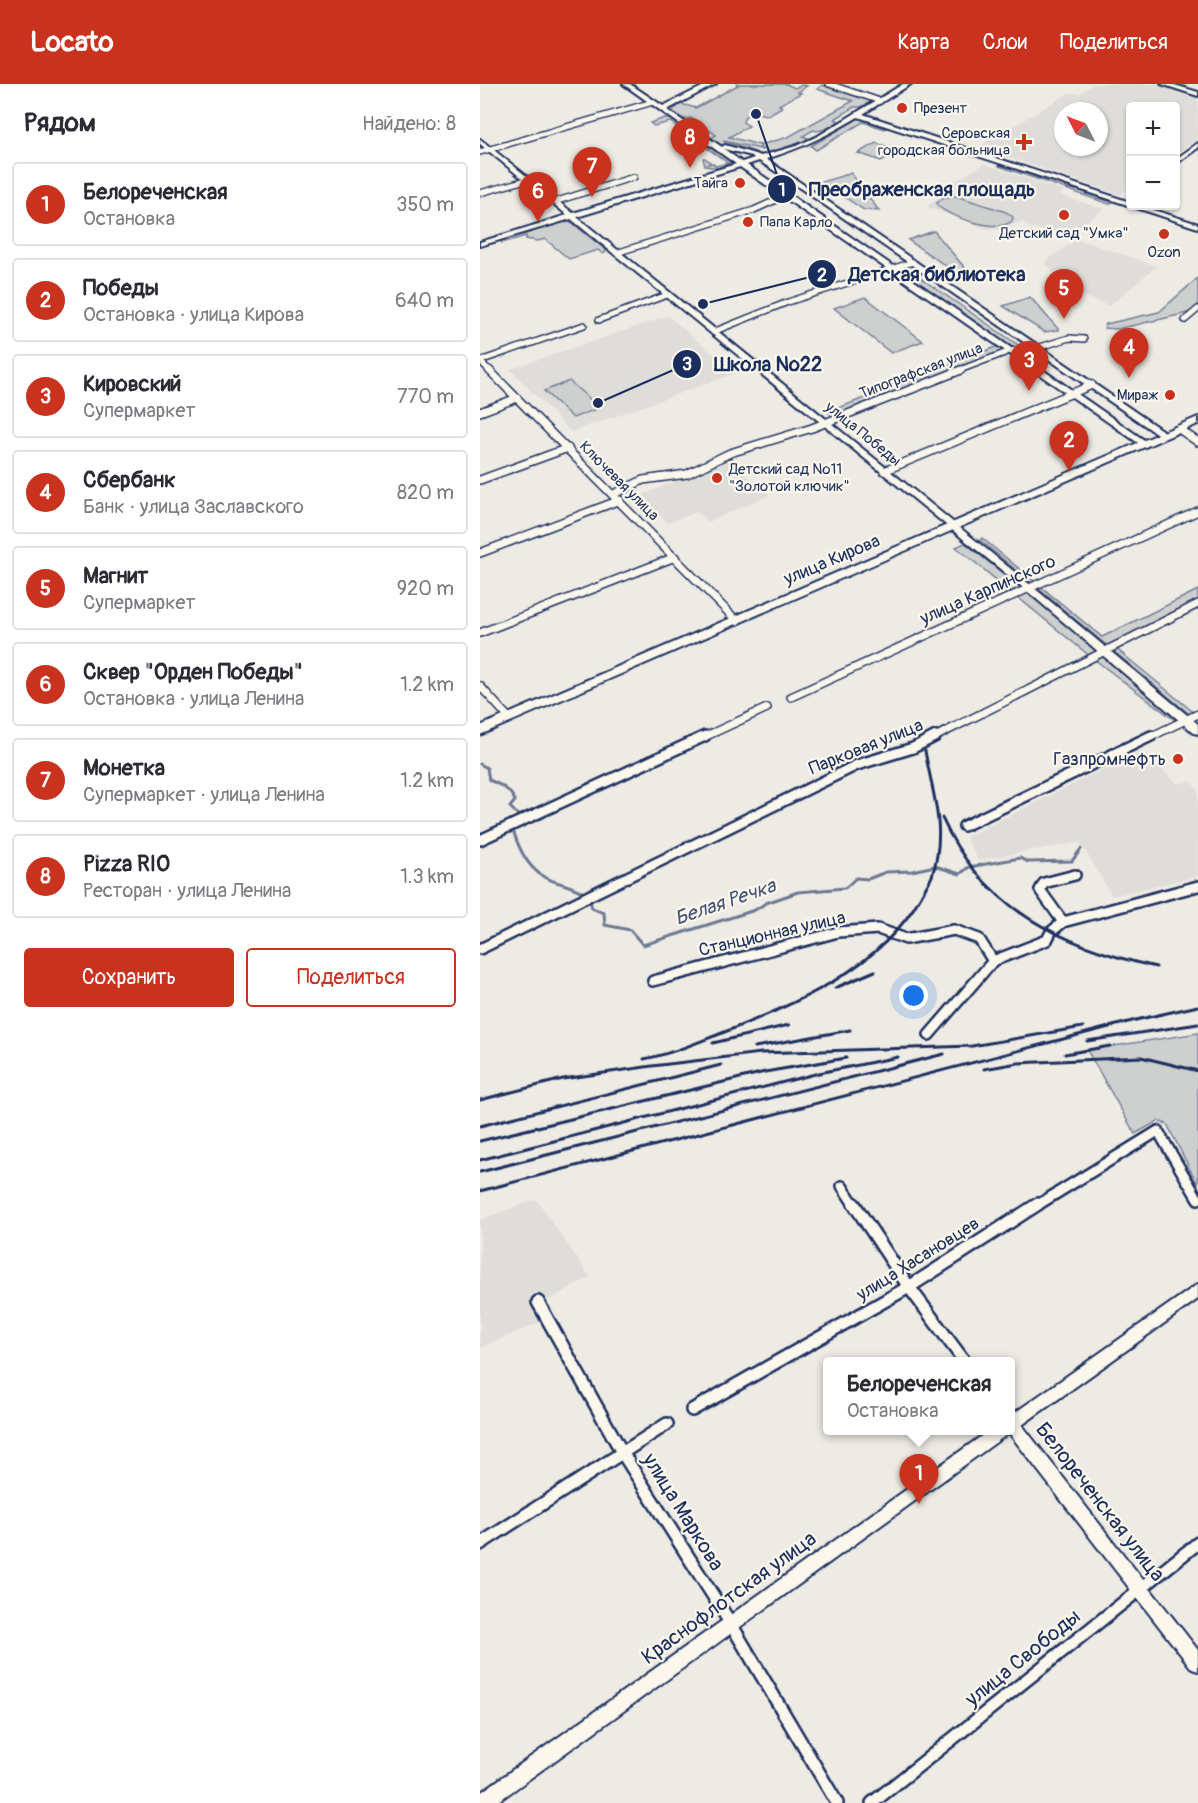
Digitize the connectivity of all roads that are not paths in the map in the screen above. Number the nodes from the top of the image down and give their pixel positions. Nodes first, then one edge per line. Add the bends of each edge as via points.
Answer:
1 (626, 84) edge
2 (713, 84) edge
3 (829, 84) edge
4 (908, 84) edge
5 (1164, 84) edge
6 (1198, 94) edge
7 (880, 101) junction
8 (653, 102) junction
9 (663, 109) junction
10 (857, 114) junction
11 (480, 141) edge
12 (716, 145) junction
13 (1198, 145) edge
14 (489, 149) junction
15 (480, 152) edge
16 (760, 159) junction
17 (1180, 159) edge
18 (743, 164) junction
19 (634, 177) dead end
20 (526, 180) junction
21 (480, 193) edge
22 (787, 195) junction
23 (554, 202) junction
24 (1126, 203) edge
25 (1149, 210) edge
26 (571, 216) junction
27 (1198, 226) edge
28 (480, 244) edge
29 (616, 253) junction
30 (913, 262) junction
31 (892, 269) junction
32 (667, 295) junction
33 (1198, 309) edge
34 (599, 320) dead end
35 (1185, 320) dead end
36 (584, 325) dead end
37 (713, 332) junction
38 (1084, 339) dead end
39 (1037, 348) junction
40 (1010, 351) junction
41 (480, 361) edge
42 (1092, 385) junction
43 (1072, 393) junction
44 (517, 398) junction
45 (480, 411) edge
46 (1198, 420) edge
47 (825, 423) junction
48 (1179, 429) junction
49 (1163, 435) junction
50 (1198, 442) edge
51 (1144, 444) junction
52 (568, 448) junction
53 (884, 471) junction
54 (480, 480) edge
55 (617, 497) junction
56 (1198, 511) edge
57 (954, 527) junction
58 (480, 554) edge
59 (675, 558) junction
60 (1030, 589) junction
61 (1198, 604) edge
62 (737, 621) junction
63 (480, 633) edge
64 (1104, 650) junction
65 (480, 686) edge
66 (791, 697) dead end
67 (767, 708) dead end
68 (1198, 714) edge
69 (509, 718) junction
70 (1187, 720) junction
71 (480, 730) edge
72 (1198, 730) edge
73 (964, 826) dead end
74 (480, 840) edge
75 (1075, 874) dead end
76 (1198, 886) edge
77 (1063, 922) junction
78 (480, 949) edge
79 (993, 961) junction
80 (653, 981) dead end
81 (929, 1035) dead end
82 (842, 1186) dead end
83 (1198, 1199) edge
84 (909, 1287) junction
85 (1198, 1291) edge
86 (538, 1302) dead end
87 (961, 1357) edge
88 (692, 1410) dead end
89 (1015, 1421) edge
90 (668, 1424) dead end
91 (1015, 1432) edge
92 (995, 1435) edge
93 (623, 1454) junction
94 (1198, 1543) edge
95 (480, 1544) edge
96 (1141, 1588) junction
97 (731, 1624) junction
98 (1198, 1663) edge
99 (481, 1803) edge
100 (837, 1803) edge
101 (872, 1803) edge

1 - 8 street
2 - 9 street
3 - 7 street
4 - 7 street
5 - 6 street
7 - 10 street
8 - 9 street
8 - 14 street
9 - 12 street
10 - 16 street via 812,141
10 - 24 street
11 - 14 street, улица Победы
12 - 16 street
12 - 18 street
13 - 17 street
14 - 15 street
14 - 20 street, улица Победы
16 - 18 street
16 - 30 street
18 - 22 street
18 - 26 street
19 - 23 street
20 - 21 street
20 - 23 street, улица Победы
22 - 29 street via 754,210
22 - 31 street
23 - 26 street, улица Победы
25 - 27 street
26 - 28 street
26 - 29 street, улица Победы
29 - 32 street, улица Победы
30 - 31 street
30 - 39 street
31 - 37 street
31 - 40 street
32 - 34 street
32 - 37 street, улица Победы
33 - 35 street
36 - 41 street
37 - 47 street, улица Победы
38 - 39 street, Типографская улица via 1069,338
39 - 40 street, Типографская улица
39 - 42 street
40 - 43 street
40 - 47 street, Типографская улица
41 - 44 street, Ключевая улица
42 - 43 street
42 - 49 street
43 - 51 street
43 - 53 street
44 - 45 street
44 - 52 street, Ключевая улица
46 - 48 main road, улица Кирова
47 - 53 street, улица Победы
47 - 55 street, Типографская улица via 730,453 687,474 643,480
48 - 49 main road, улица Кирова
48 - 50 street
49 - 51 main road, улица Кирова
51 - 57 main road, улица Кирова
52 - 54 street
52 - 55 street, Ключевая улица
53 - 57 street, улица Победы
55 - 58 street, Типографская улица
55 - 59 street, Ключевая улица
56 - 60 street, улица Карпинского
57 - 60 street, улица Победы
57 - 62 main road, улица Кирова
59 - 62 street, Ключевая улица
59 - 63 street
60 - 64 street, улица Победы
60 - 66 street, улица Карпинского
61 - 64 street, Парковая улица
62 - 69 main road, улица Кирова
64 - 70 street, улица Победы
64 - 78 street, Парковая улица via 913,748 857,765
65 - 69 street
67 - 74 street
68 - 70 street
69 - 71 main road, улица Кирова
70 - 72 street, улица Победы
70 - 73 street
75 - 77 street via 1044,883 1040,890
76 - 77 street
77 - 79 street via 1047,940
79 - 80 street, Станционная улица via 979,939 954,930 906,939 878,929 838,932
79 - 81 street
82 - 84 street
83 - 84 street, улица Хасановцев via 1158,1131 1122,1150
84 - 87 street
84 - 88 street, улица Хасановцев
85 - 89 street, Краснофлотская улица
86 - 93 street, улица Маркова
90 - 93 street
91 - 96 street, Белореченская улица
92 - 97 street, Краснофлотская улица
93 - 95 street
93 - 97 street, улица Маркова
94 - 96 street, улица Свободы
96 - 98 street, Белореченская улица
96 - 101 street, улица Свободы
97 - 99 street, Краснофлотская улица
97 - 100 street, улица Маркова

